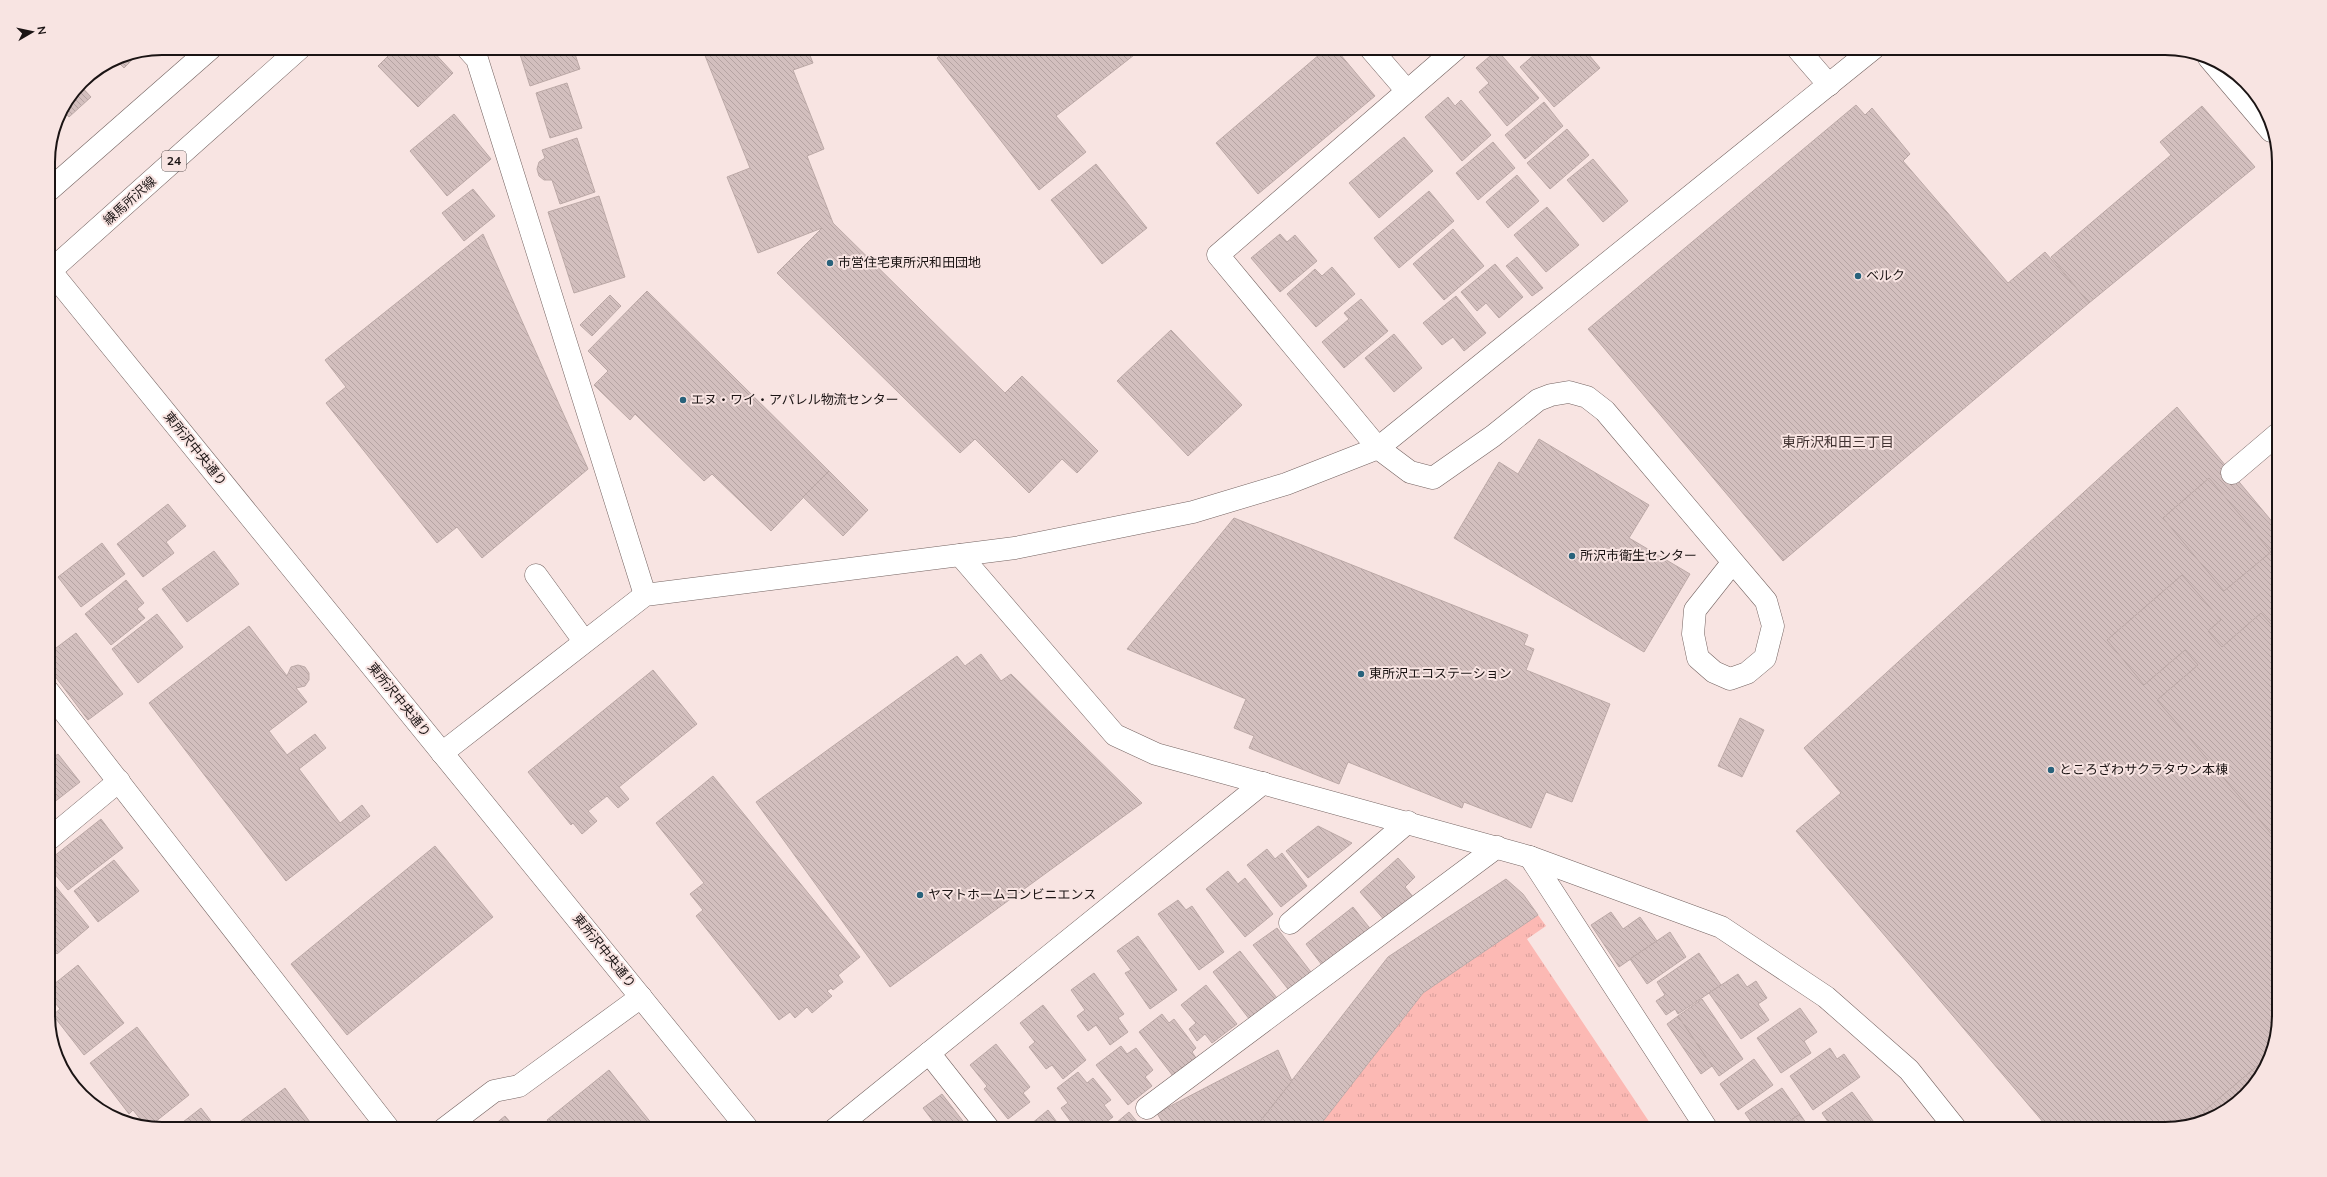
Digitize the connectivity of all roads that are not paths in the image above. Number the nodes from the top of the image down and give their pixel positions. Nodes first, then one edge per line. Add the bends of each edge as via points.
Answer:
1 (203, 55) edge
2 (292, 55) edge
3 (473, 55) edge
4 (1376, 55) edge
5 (1449, 55) edge
6 (1804, 55) edge
7 (1866, 55) edge
8 (2219, 70) edge
9 (1830, 85) junction
10 (1407, 91) junction
11 (2264, 123) edge
12 (55, 185) edge
13 (55, 266) edge
14 (55, 278) edge
15 (2272, 439) edge
16 (1378, 448) junction
17 (2232, 473) dead end
18 (960, 555) junction
19 (1733, 562) junction
20 (536, 575) dead end
21 (645, 595) junction
22 (584, 642) junction
23 (55, 700) edge
24 (442, 752) junction
25 (119, 781) junction
26 (1263, 783) junction
27 (1408, 822) junction
28 (55, 834) edge
29 (1497, 847) junction
30 (1530, 856) junction
31 (1290, 923) dead end
32 (641, 997) junction
33 (929, 1053) junction
34 (1147, 1108) dead end
35 (384, 1122) edge
36 (453, 1122) edge
37 (742, 1122) edge
38 (844, 1122) edge
39 (983, 1122) edge
40 (1702, 1122) edge
41 (1950, 1122) edge

1 - 12 street
2 - 13 street, 練馬所沢線 / 24
3 - 21 street via 477,59
4 - 10 street
5 - 10 street
6 - 9 street
7 - 9 street
8 - 11 street
9 - 16 street
10 - 16 street via 1218,255
14 - 24 street, 東所沢中央通り
15 - 17 street
16 - 18 street via 1286,484 1193,512 1015,548
16 - 19 street via 1410,472 1433,478 1493,436 1538,400 1569,392 1587,397 1605,411
18 - 21 street
18 - 26 street via 1115,735 1156,754
19 - 19 street via 1766,601 1773,626 1765,658 1747,673 1730,679 1714,672 1698,658 1693,634 1695,610
20 - 22 street
21 - 22 street
22 - 24 street
23 - 25 street
24 - 32 street, 東所沢中央通り
25 - 28 street
25 - 35 street
26 - 27 street
26 - 33 street
27 - 29 street
27 - 31 street
29 - 30 street
29 - 34 street
30 - 40 street
30 - 41 street via 1721,927 1826,997 1909,1070
32 - 36 street via 519,1086 494,1091
32 - 37 street, 東所沢中央通り
33 - 38 street
33 - 39 street

